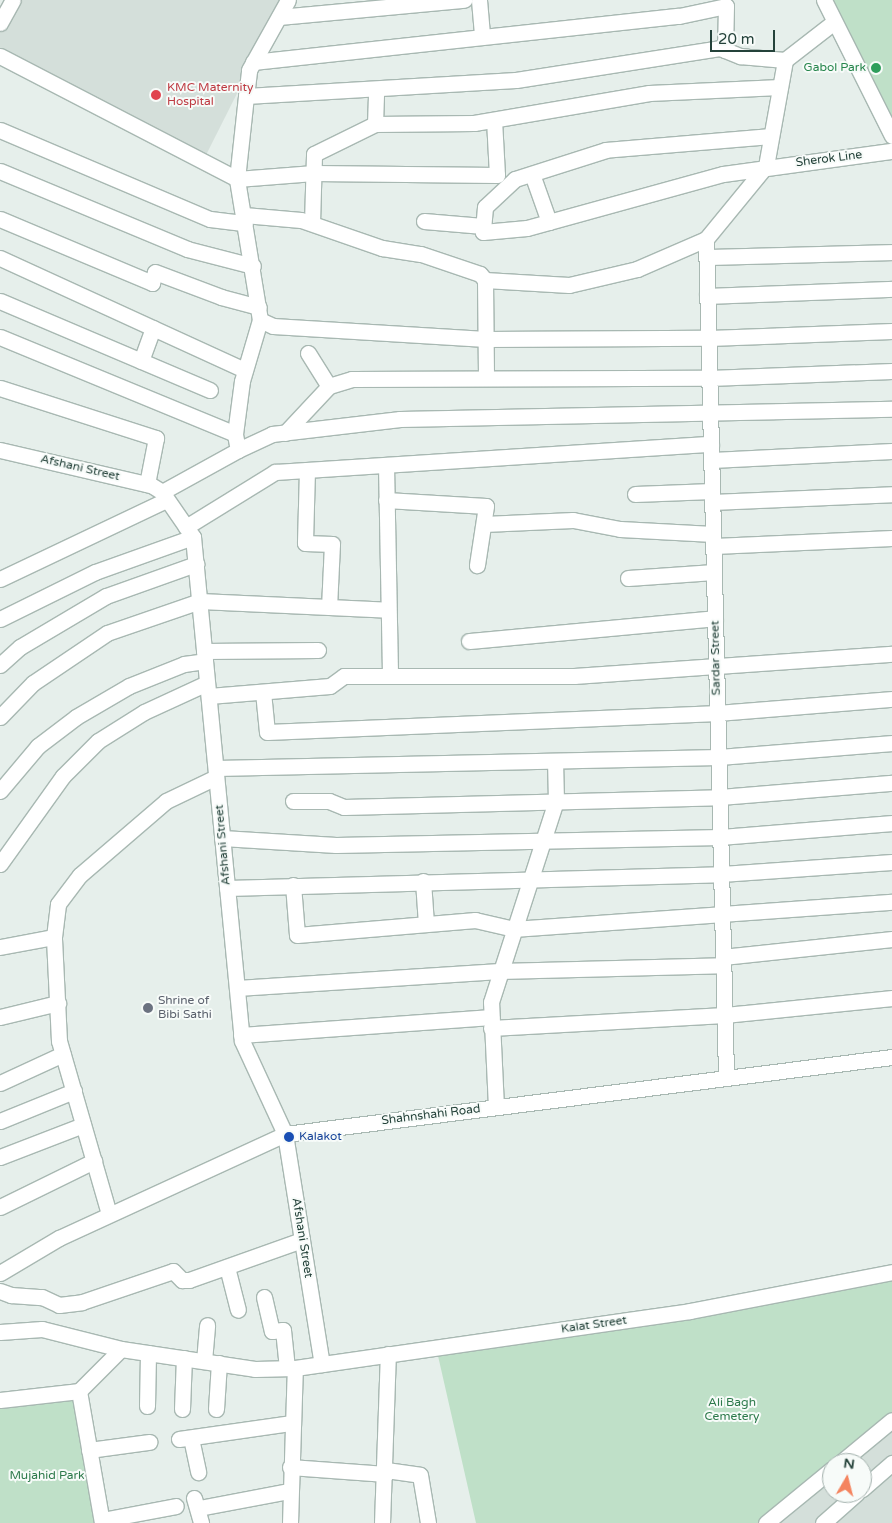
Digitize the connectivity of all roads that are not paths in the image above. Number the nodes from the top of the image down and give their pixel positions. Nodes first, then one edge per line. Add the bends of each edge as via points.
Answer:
1 (13, 0) edge
2 (288, 0) edge
3 (464, 0) edge
4 (479, 0) edge
5 (824, 0) edge
6 (696, 6) edge
7 (279, 17) junction
8 (1, 20) edge
9 (834, 22) junction
10 (482, 37) junction
11 (725, 50) junction
12 (0, 56) edge
13 (785, 60) junction
14 (254, 62) junction
15 (780, 87) junction
16 (376, 91) junction
17 (246, 96) junction
18 (494, 120) junction
19 (375, 124) junction
20 (0, 130) edge
21 (771, 136) junction
22 (892, 136) edge
23 (892, 151) edge
24 (766, 166) junction
25 (0, 171) edge
26 (314, 173) junction
27 (532, 174) junction
28 (237, 179) junction
29 (244, 219) junction
30 (0, 220) edge
31 (424, 221) dead end
32 (549, 222) junction
33 (312, 223) junction
34 (483, 226) junction
35 (706, 239) junction
36 (892, 252) edge
37 (707, 257) junction
38 (0, 258) edge
39 (253, 266) junction
40 (484, 280) junction
41 (892, 289) edge
42 (708, 296) junction
43 (0, 302) edge
44 (259, 313) junction
45 (153, 328) junction
46 (892, 331) edge
47 (0, 337) edge
48 (708, 338) junction
49 (486, 339) junction
50 (308, 353) dead end
51 (141, 361) junction
52 (246, 370) junction
53 (892, 371) edge
54 (486, 377) junction
55 (710, 378) junction
56 (328, 386) junction
57 (0, 388) edge
58 (210, 390) dead end
59 (892, 409) edge
60 (710, 411) junction
61 (285, 433) junction
62 (236, 434) junction
63 (0, 450) edge
64 (238, 450) junction
65 (892, 451) edge
66 (711, 452) junction
67 (386, 465) junction
68 (307, 470) junction
69 (147, 484) junction
70 (635, 494) dead end
71 (892, 494) edge
72 (164, 496) junction
73 (712, 496) junction
74 (386, 500) junction
75 (484, 524) junction
76 (190, 532) junction
77 (892, 538) edge
78 (713, 540) junction
79 (196, 564) junction
80 (477, 565) dead end
81 (714, 572) junction
82 (628, 578) dead end
83 (0, 579) edge
84 (200, 601) junction
85 (329, 608) junction
86 (388, 610) junction
87 (715, 618) junction
88 (0, 619) edge
89 (469, 641) dead end
90 (318, 650) dead end
91 (892, 654) edge
92 (205, 656) junction
93 (0, 665) edge
94 (716, 666) junction
95 (390, 674) junction
96 (208, 690) junction
97 (263, 692) junction
98 (892, 700) edge
99 (717, 713) junction
100 (0, 717) edge
101 (892, 743) edge
102 (719, 757) junction
103 (555, 761) junction
104 (216, 773) junction
105 (892, 783) edge
106 (0, 791) edge
107 (720, 797) junction
108 (293, 801) dead end
109 (556, 801) junction
110 (892, 823) edge
111 (721, 836) junction
112 (222, 838) junction
113 (544, 840) junction
114 (892, 862) edge
115 (0, 864) edge
116 (721, 874) junction
117 (532, 877) junction
118 (423, 881) junction
119 (293, 885) junction
120 (227, 888) junction
121 (892, 902) edge
122 (722, 917) junction
123 (426, 924) junction
124 (513, 929) junction
125 (54, 937) junction
126 (892, 939) edge
127 (0, 947) edge
128 (723, 961) junction
129 (499, 971) junction
130 (237, 988) junction
131 (892, 998) edge
132 (58, 1003) junction
133 (725, 1015) junction
134 (0, 1017) edge
135 (491, 1022) junction
136 (241, 1035) junction
137 (63, 1054) junction
138 (892, 1057) edge
139 (726, 1078) junction
140 (0, 1083) edge
141 (74, 1091) junction
142 (496, 1107) junction
143 (0, 1121) edge
144 (83, 1125) junction
145 (285, 1134) junction
146 (0, 1157) edge
147 (94, 1160) junction
148 (0, 1207) edge
149 (109, 1214) junction
150 (302, 1240) junction
151 (227, 1267) junction
152 (0, 1272) edge
153 (892, 1272) edge
154 (0, 1291) edge
155 (264, 1297) dead end
156 (238, 1310) dead end
157 (207, 1325) dead end
158 (0, 1332) edge
159 (121, 1349) junction
160 (148, 1353) junction
161 (388, 1354) junction
162 (184, 1358) junction
163 (204, 1361) junction
164 (219, 1363) junction
165 (322, 1364) junction
166 (291, 1368) junction
167 (79, 1391) junction
168 (0, 1400) edge
169 (147, 1406) dead end
170 (182, 1409) dead end
171 (216, 1409) dead end
172 (892, 1420) edge
173 (292, 1423) junction
174 (149, 1442) dead end
175 (89, 1450) junction
176 (852, 1453) edge
177 (892, 1463) edge
178 (290, 1467) junction
179 (198, 1472) dead end
180 (386, 1472) junction
181 (822, 1478) edge
182 (872, 1480) edge
183 (289, 1492) junction
184 (845, 1503) edge
185 (176, 1506) dead end
186 (102, 1521) edge
187 (201, 1523) edge
188 (290, 1523) edge
189 (382, 1523) edge
190 (428, 1523) edge
191 (766, 1523) edge
192 (823, 1523) edge

1 - 8 street
2 - 7 street
3 - 7 street
4 - 10 street
5 - 9 street
6 - 10 street
6 - 11 street via 726,6
7 - 14 street
9 - 13 street
9 - 22 street
10 - 14 street
11 - 13 street via 740,56
11 - 16 street via 516,80
12 - 28 street
13 - 15 street
14 - 17 street
15 - 18 street via 649,93
15 - 21 street
16 - 17 street
16 - 19 street
17 - 28 street
18 - 19 street
18 - 26 street via 497,175
19 - 26 street via 314,154
20 - 29 street via 210,220
21 - 24 street
21 - 27 street via 606,150
23 - 24 street, Sherok Line
24 - 32 street, Sherok Line via 680,184
24 - 35 street
25 - 39 street via 187,249
26 - 28 street
26 - 33 street
27 - 32 street
27 - 34 street via 515,179 493,196 485,207
28 - 29 street
29 - 33 street
29 - 39 street
30 - 44 street via 152,282 155,272
31 - 34 street
32 - 34 street, Sherok Line via 483,232
33 - 40 street via 382,248 461,266 480,274
35 - 37 street, Sardar Street
35 - 40 street via 637,269 569,285
36 - 37 street
37 - 42 street, Sardar Street
38 - 45 street
39 - 44 street
40 - 49 street
41 - 42 street
42 - 48 street, Sardar Street
43 - 51 street
44 - 49 street via 274,326
44 - 52 street
45 - 51 street
45 - 52 street
46 - 48 street
47 - 62 street
48 - 49 street
48 - 55 street, Sardar Street
49 - 54 street
50 - 56 street
51 - 58 street
52 - 62 street
53 - 55 street
54 - 55 street
54 - 56 street via 352,380
55 - 60 street, Sardar Street
56 - 61 street
57 - 69 street via 156,438
59 - 60 street
60 - 61 street via 400,419
60 - 66 street, Sardar Street
61 - 64 street via 272,434
62 - 64 street
63 - 69 street, Afshani Street
64 - 72 street
65 - 66 street
66 - 67 street
66 - 73 street, Sardar Street
67 - 68 street
67 - 74 street
68 - 76 street via 275,472
68 - 85 street via 305,543 332,544
69 - 72 street, Afshani Street
70 - 73 street
71 - 73 street
72 - 76 street, Afshani Street
72 - 83 street
73 - 78 street, Sardar Street
74 - 75 street via 486,506
74 - 86 street
75 - 78 street via 573,520
75 - 80 street
76 - 79 street, Afshani Street
76 - 88 street via 95,572
77 - 78 street
78 - 81 street, Sardar Street
79 - 84 street, Afshani Street
79 - 93 street via 106,596 20,647
81 - 82 street
81 - 87 street, Sardar Street
84 - 85 street
84 - 92 street, Afshani Street
84 - 100 street via 108,633 33,683
85 - 86 street
86 - 95 street
87 - 89 street
87 - 94 street, Sardar Street
90 - 92 street
91 - 94 street
92 - 96 street, Afshani Street
92 - 106 street via 130,686 76,717 38,746
94 - 95 street via 574,676
94 - 99 street, Sardar Street
95 - 97 street via 344,676 330,686
96 - 97 street
96 - 104 street, Afshani Street
96 - 115 street via 144,712 98,741 63,776
97 - 99 street via 266,732
98 - 99 street
99 - 102 street, Sardar Street
101 - 102 street
102 - 103 street
102 - 107 street, Sardar Street
103 - 104 street
103 - 109 street
104 - 112 street, Afshani Street
104 - 125 street via 166,801 80,875 58,904
105 - 107 street
107 - 109 street
107 - 111 street, Sardar Street
108 - 109 street via 329,801 344,807
109 - 113 street
110 - 111 street
111 - 113 street
111 - 116 street, Sardar Street
112 - 113 street via 336,845
112 - 120 street, Afshani Street
113 - 117 street
114 - 116 street
116 - 117 street
116 - 122 street, Sardar Street
117 - 118 street
117 - 124 street
118 - 119 street
118 - 123 street
119 - 120 street
119 - 123 street via 296,935
120 - 130 street, Afshani Street
121 - 122 street
122 - 124 street
122 - 128 street, Sardar Street
123 - 124 street via 475,920
124 - 129 street
125 - 127 street
125 - 132 street
126 - 128 street
128 - 129 street
128 - 133 street, Sardar Street
129 - 130 street
129 - 135 street
130 - 136 street, Afshani Street
131 - 133 street
132 - 134 street
132 - 137 street
133 - 135 street
133 - 139 street, Sardar Street
135 - 136 street
135 - 142 street
136 - 145 street, Afshani Street
137 - 140 street
137 - 141 street
138 - 139 street, Shahnshahi Road
139 - 142 street, Shahnshahi Road
141 - 143 street
141 - 144 street
142 - 145 street, Shahnshahi Road
144 - 146 street
144 - 147 street
145 - 149 street, Shahnshahi Road
145 - 150 street, Afshani Street
147 - 148 street
147 - 149 street
149 - 152 street, Shahnshahi Road
150 - 151 street
150 - 165 street, Afshani Street
151 - 154 street via 189,1280 182,1280 173,1271 82,1302 59,1305 42,1297
151 - 156 street
153 - 161 street, Kalat Street via 690,1311
155 - 166 street via 272,1331 282,1330
157 - 163 street
158 - 159 street, Kalat Street via 42,1329
159 - 160 street, Kalat Street
159 - 167 street
160 - 162 street, Kalat Street
160 - 169 street
161 - 165 street, Kalat Street
161 - 180 street
162 - 163 street, Kalat Street
162 - 170 street
163 - 164 street, Kalat Street
164 - 166 street, Kalat Street via 255,1369
164 - 171 street
165 - 166 street, Kalat Street
166 - 173 street
167 - 168 street
167 - 175 street
172 - 176 street
173 - 178 street
173 - 179 street via 185,1438
174 - 175 street
175 - 186 street
177 - 182 street
178 - 180 street
178 - 183 street
180 - 189 street
180 - 190 street via 420,1474
181 - 191 street
183 - 187 street via 196,1503
183 - 188 street
184 - 192 street
185 - 186 street

